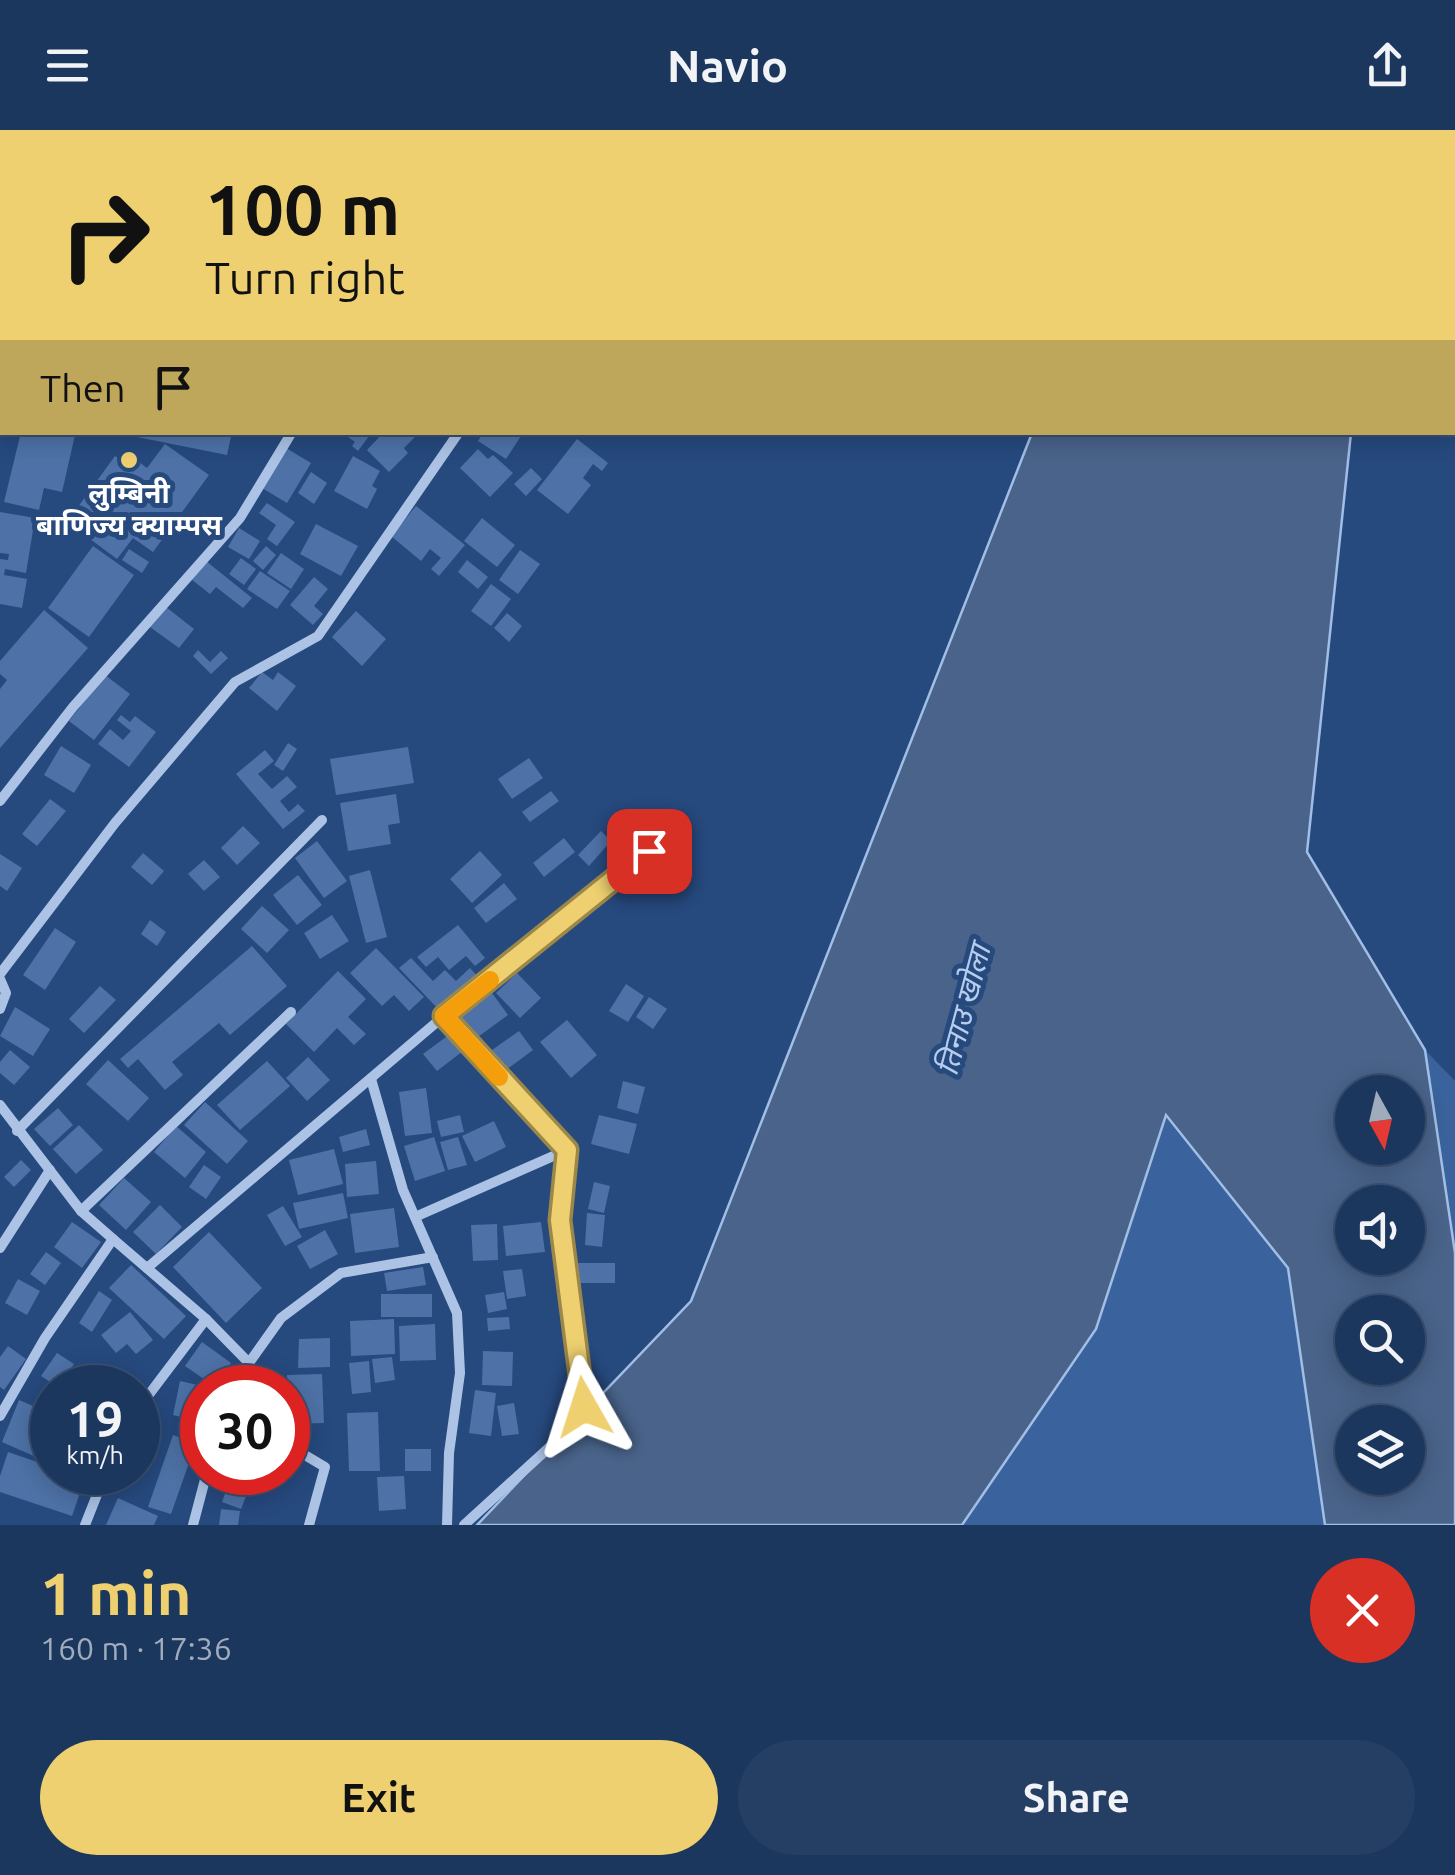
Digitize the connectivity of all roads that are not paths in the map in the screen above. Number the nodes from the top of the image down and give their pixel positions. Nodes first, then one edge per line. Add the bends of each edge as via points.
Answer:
1 (290, 435) edge
2 (457, 435) edge
3 (0, 801) edge
4 (322, 820) dead end
5 (649, 851) dead end
6 (0, 976) edge
7 (0, 1009) edge
8 (290, 1012) dead end
9 (444, 1016) junction
10 (371, 1079) junction
11 (0, 1105) edge
12 (17, 1131) junction
13 (567, 1150) junction
14 (50, 1170) junction
15 (81, 1211) junction
16 (415, 1217) junction
17 (114, 1239) junction
18 (0, 1248) edge
19 (433, 1257) junction
20 (147, 1268) junction
21 (206, 1318) junction
22 (249, 1363) joint
23 (160, 1380) edge
24 (0, 1416) edge
25 (310, 1458) edge
26 (96, 1495) edge
27 (201, 1495) edge
28 (84, 1525) edge
29 (193, 1525) edge
30 (309, 1525) edge
31 (447, 1525) edge
32 (464, 1525) edge

1 - 3 street via 240,518 72,707
2 - 6 street via 318,636 236,682 115,823
4 - 12 street
5 - 9 street
6 - 7 street via 6,993
8 - 15 street
9 - 10 street
9 - 13 street
10 - 16 street
10 - 20 street
11 - 12 street
12 - 14 street
13 - 16 street
13 - 32 street via 560,1220 584,1407
14 - 15 street
14 - 18 street
15 - 17 street
16 - 19 street
17 - 20 street
17 - 24 street
19 - 22 street via 340,1273 281,1318
19 - 31 street via 458,1313 460,1373
20 - 21 street
21 - 22 street
21 - 23 street
25 - 30 street via 324,1467
26 - 28 street
27 - 29 street

